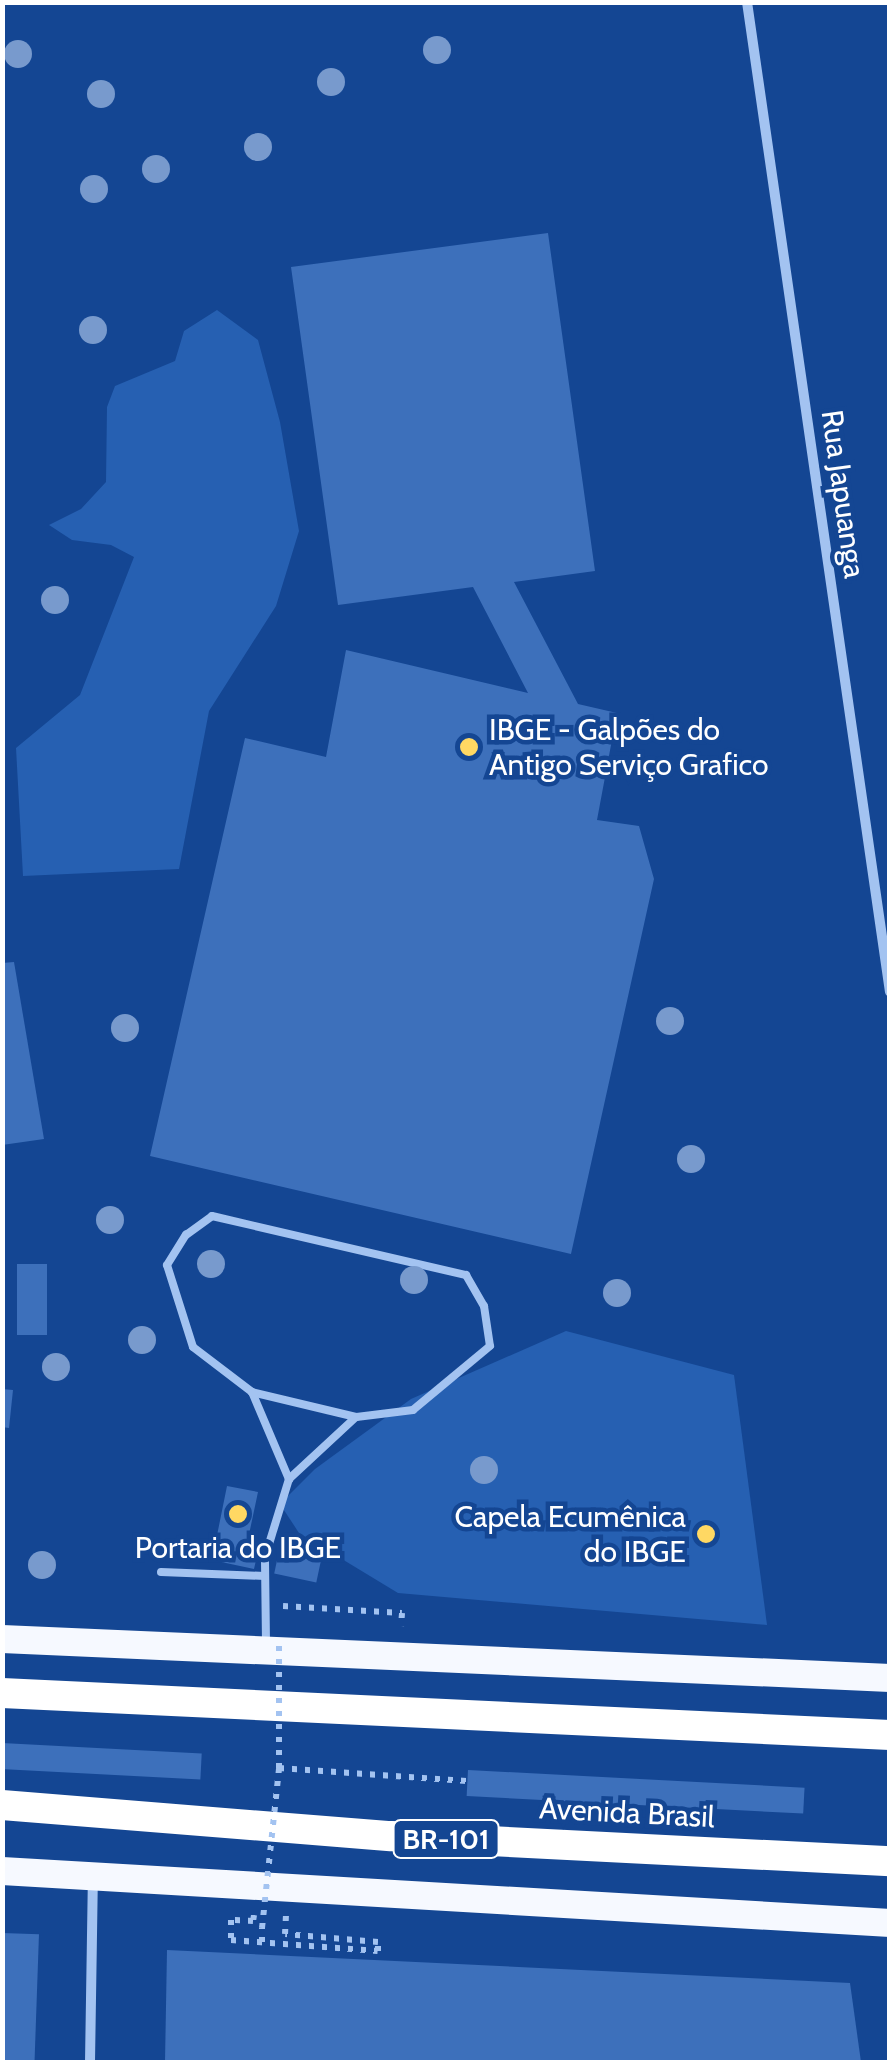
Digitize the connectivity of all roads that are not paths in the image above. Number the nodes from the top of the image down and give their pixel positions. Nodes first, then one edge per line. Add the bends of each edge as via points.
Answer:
1 (746, 2) edge
2 (890, 992) edge
3 (252, 1392) junction
4 (356, 1417) junction
5 (289, 1478) junction
6 (161, 1572) dead end
7 (266, 1576) junction
8 (2, 1639) edge
9 (272, 1649) junction
10 (890, 1678) edge
11 (2, 1693) edge
12 (890, 1736) edge
13 (2, 1805) edge
14 (890, 1861) edge
15 (2, 1871) edge
16 (93, 1877) junction
17 (890, 1923) edge
18 (90, 2062) edge

1 - 2 street, Rua Japuanga
3 - 4 lane
3 - 4 lane via 193,1347 167,1266 186,1235 212,1216 466,1275 484,1306 490,1346 413,1410
3 - 5 lane
4 - 5 lane
5 - 7 lane
6 - 7 lane
7 - 9 lane
8 - 9 highway
9 - 10 highway
11 - 12 highway
13 - 14 highway, Avenida Brasil / BR-101 via 391,1836
15 - 16 highway
16 - 17 highway
16 - 18 street

